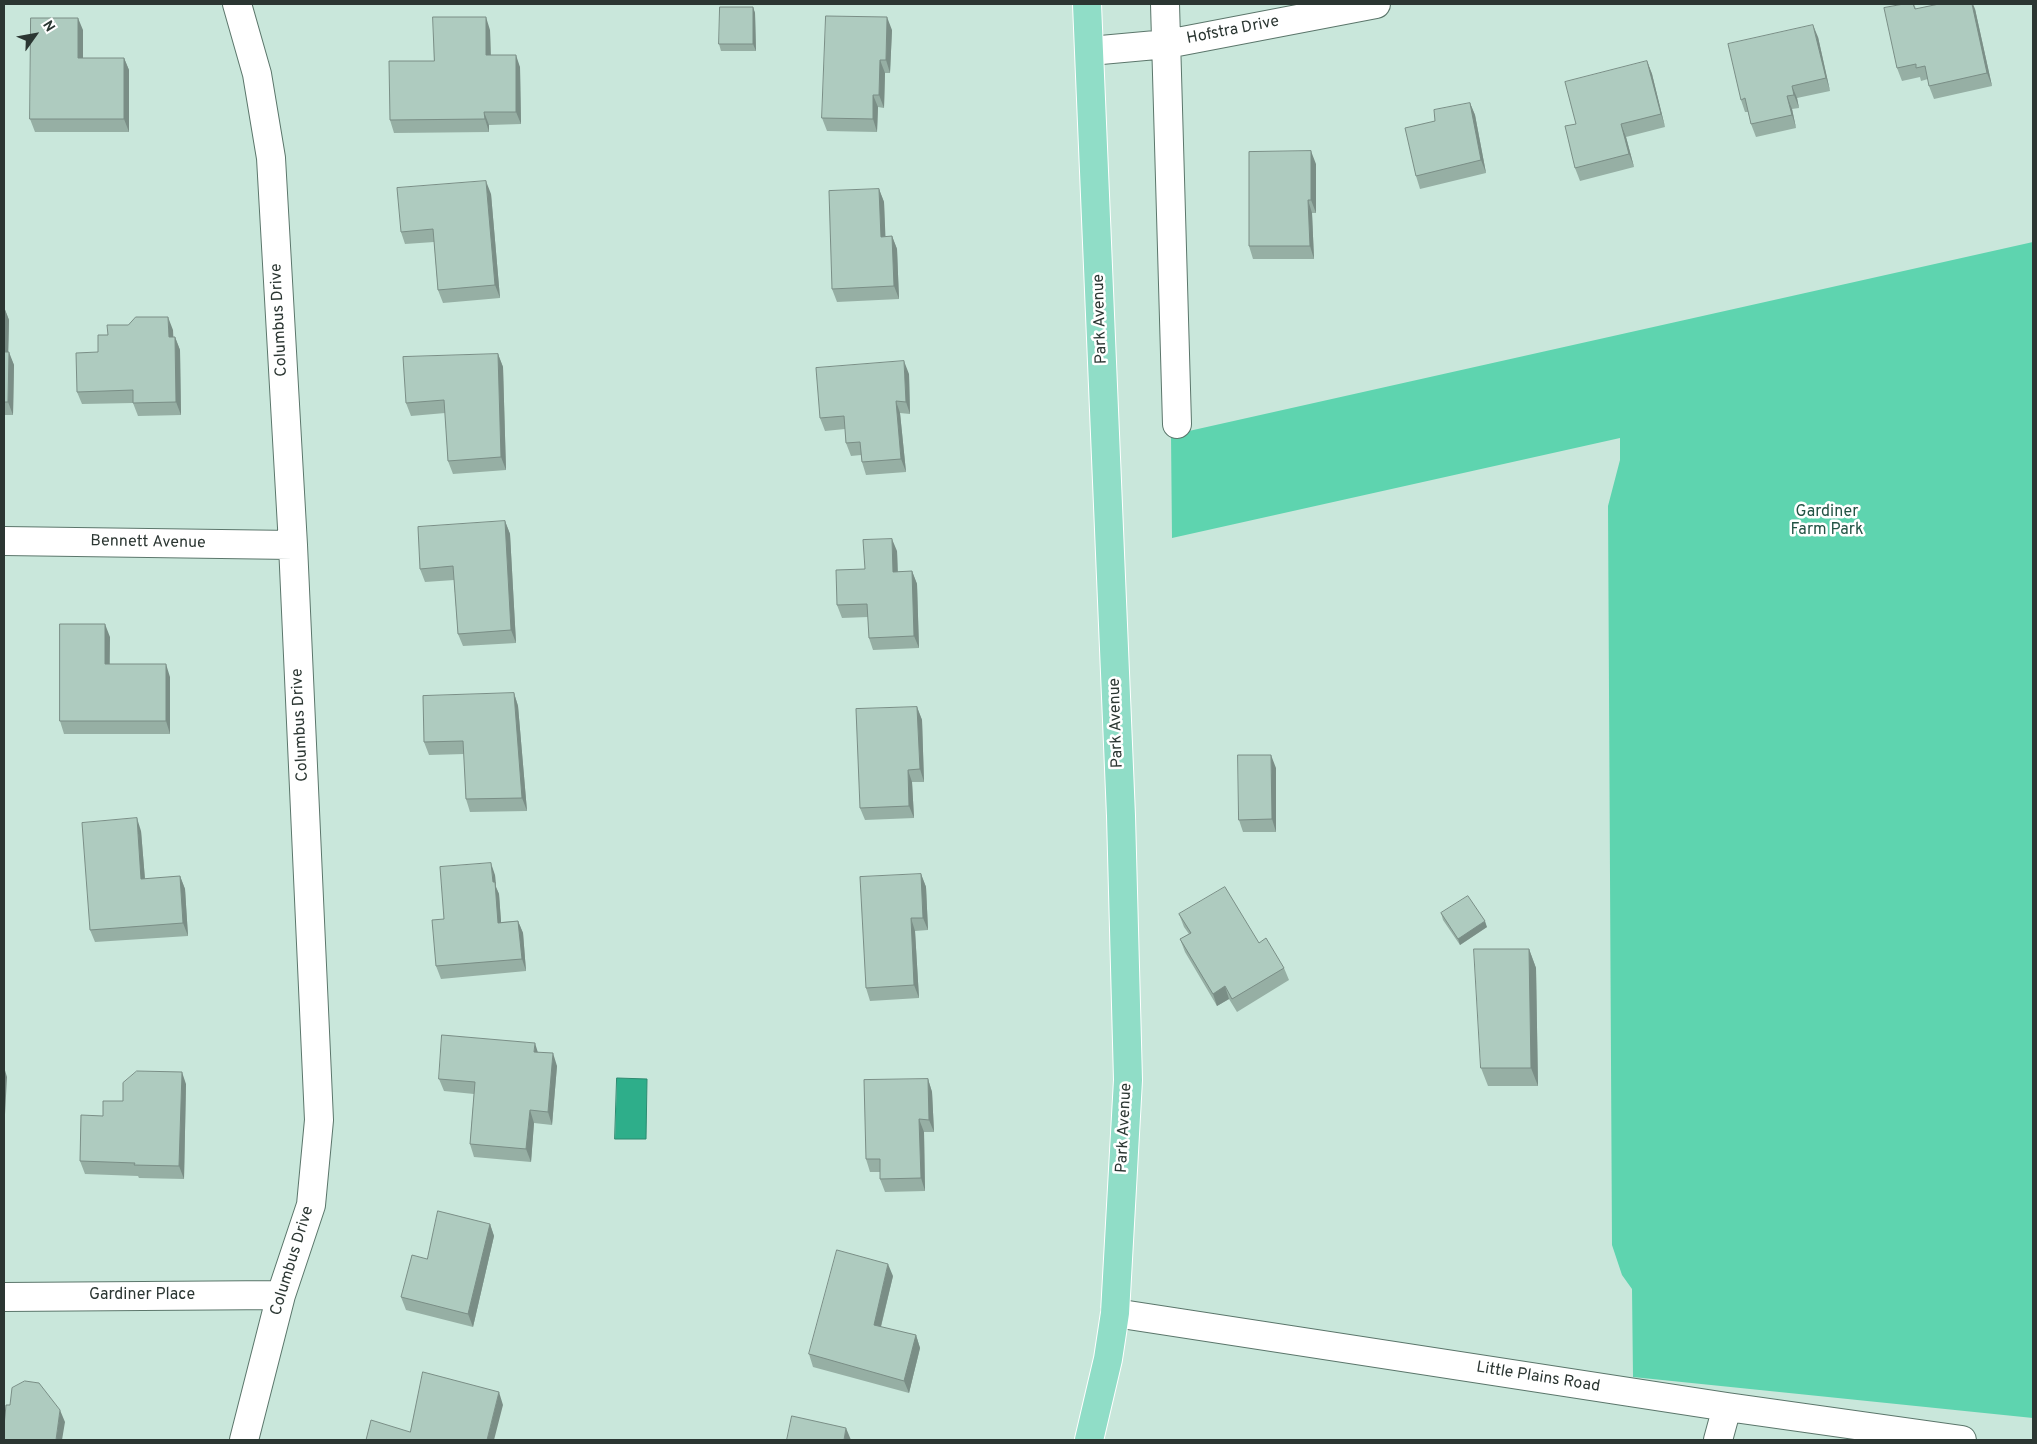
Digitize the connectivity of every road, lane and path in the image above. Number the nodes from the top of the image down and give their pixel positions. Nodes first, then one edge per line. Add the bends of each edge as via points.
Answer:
1 (237, 4) edge
2 (1087, 4) edge
3 (1165, 4) edge
4 (1376, 4) edge
5 (1167, 44) junction
6 (1090, 51) junction
7 (1177, 424) dead end
8 (4, 541) edge
9 (293, 545) junction
10 (281, 1295) junction
11 (4, 1297) edge
12 (1115, 1312) junction
13 (1727, 1407) junction
14 (244, 1440) edge
15 (1089, 1440) edge
16 (1718, 1440) edge
17 (1962, 1440) edge

1 - 9 street, Columbus Drive via 257,74 271,158
2 - 6 main road, Park Avenue
3 - 5 street
4 - 5 street, Hofstra Drive
5 - 6 street, Hofstra Drive
5 - 7 street
6 - 12 main road, Park Avenue via 1121,816 1128,1080
8 - 9 street, Bennett Avenue
9 - 10 street, Columbus Drive via 319,1120 311,1205
10 - 11 street, Gardiner Place
10 - 14 street, Columbus Drive
12 - 13 street, Little Plains Road
12 - 15 main road, Park Avenue
13 - 16 street
13 - 17 street, Little Plains Road

